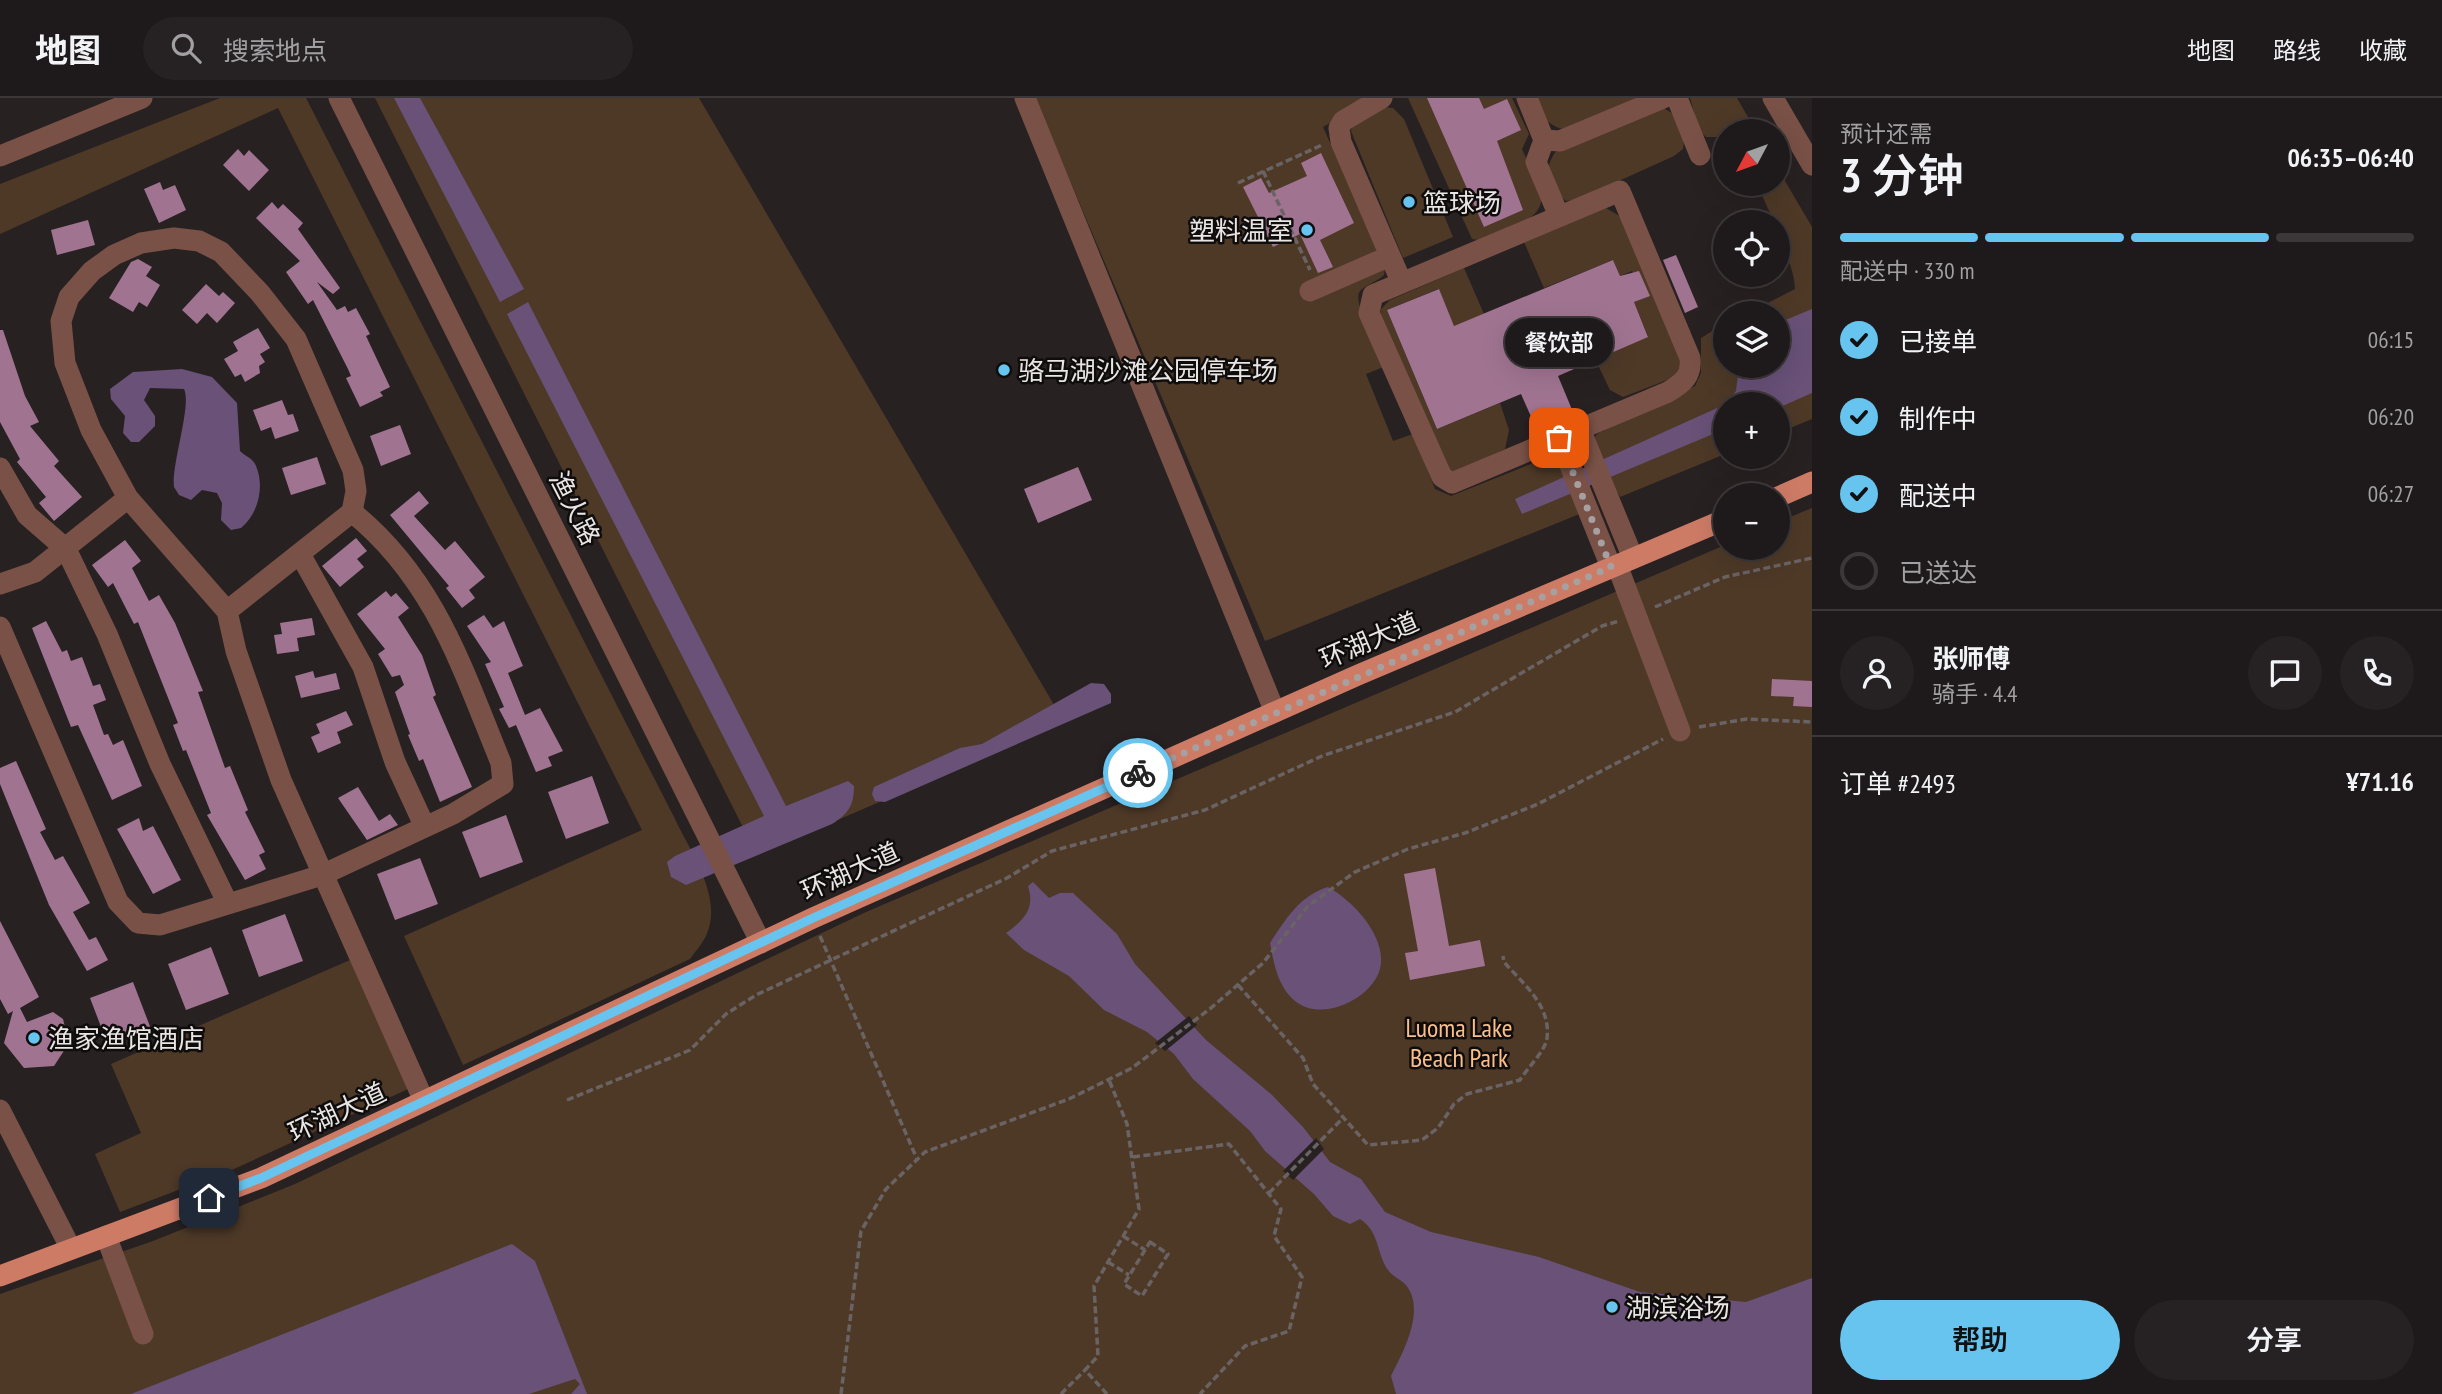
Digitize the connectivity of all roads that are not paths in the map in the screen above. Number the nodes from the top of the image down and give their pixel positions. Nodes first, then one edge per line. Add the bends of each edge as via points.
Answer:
1 (142, 98) edge
2 (339, 98) edge
3 (1024, 98) edge
4 (1382, 98) edge
5 (1527, 98) edge
6 (1663, 98) edge
7 (1676, 98) edge
8 (1773, 98) edge
9 (1544, 140) junction
10 (1700, 155) dead end
11 (0, 156) edge
12 (1812, 165) edge
13 (1559, 216) junction
14 (1390, 256) junction
15 (1401, 281) junction
16 (1314, 289) road end
17 (1580, 429) junction
18 (1559, 438) junction
19 (0, 468) edge
20 (1812, 482) edge
21 (1790, 492) edge
22 (128, 498) junction
23 (352, 512) junction
24 (1713, 524) edge
25 (66, 549) junction
26 (300, 554) junction
27 (1620, 563) junction
28 (0, 584) edge
29 (227, 611) junction
30 (0, 627) edge
31 (1275, 712) junction
32 (1680, 731) road end
33 (425, 827) junction
34 (322, 875) junction
35 (228, 904) junction
36 (761, 943) junction
37 (424, 1101) junction
38 (0, 1111) edge
39 (106, 1236) junction
40 (71, 1249) junction
41 (0, 1276) edge
42 (144, 1334) dead end

1 - 11 street
2 - 36 street, 渔火路
3 - 31 street
4 - 14 street via 1339,128
5 - 9 street
6 - 9 street via 1560,141
7 - 10 street
8 - 12 street
9 - 13 street via 1536,162
13 - 15 street
13 - 17 street via 1620,191 1690,358 1691,370 1679,386
14 - 15 street
14 - 16 street
15 - 18 street via 1373,295 1368,313 1442,477 1452,483
17 - 18 street
17 - 27 street
18 - 27 street
19 - 25 street via 27,515
20 - 21 main road
22 - 23 street via 91,430 65,363 61,321 69,297 92,271 141,243 174,238 199,241 221,252 296,339 353,470
22 - 25 street
22 - 29 street
23 - 26 street
23 - 33 street via 405,562 447,632 501,763 503,784
24 - 27 main road, 环湖大道
25 - 28 street via 35,572
25 - 35 street via 107,634 160,764
26 - 29 street
26 - 33 street via 363,667 395,762
27 - 31 main road, 环湖大道
27 - 32 street
29 - 34 street via 260,725
30 - 35 street via 118,902 138,923 149,926
31 - 36 main road, 环湖大道
33 - 34 street
34 - 35 street
34 - 37 street
36 - 37 main road, 环湖大道
37 - 39 main road, 环湖大道 via 261,1178
38 - 40 street
39 - 40 main road, 环湖大道
39 - 42 street
40 - 41 main road, 环湖大道

